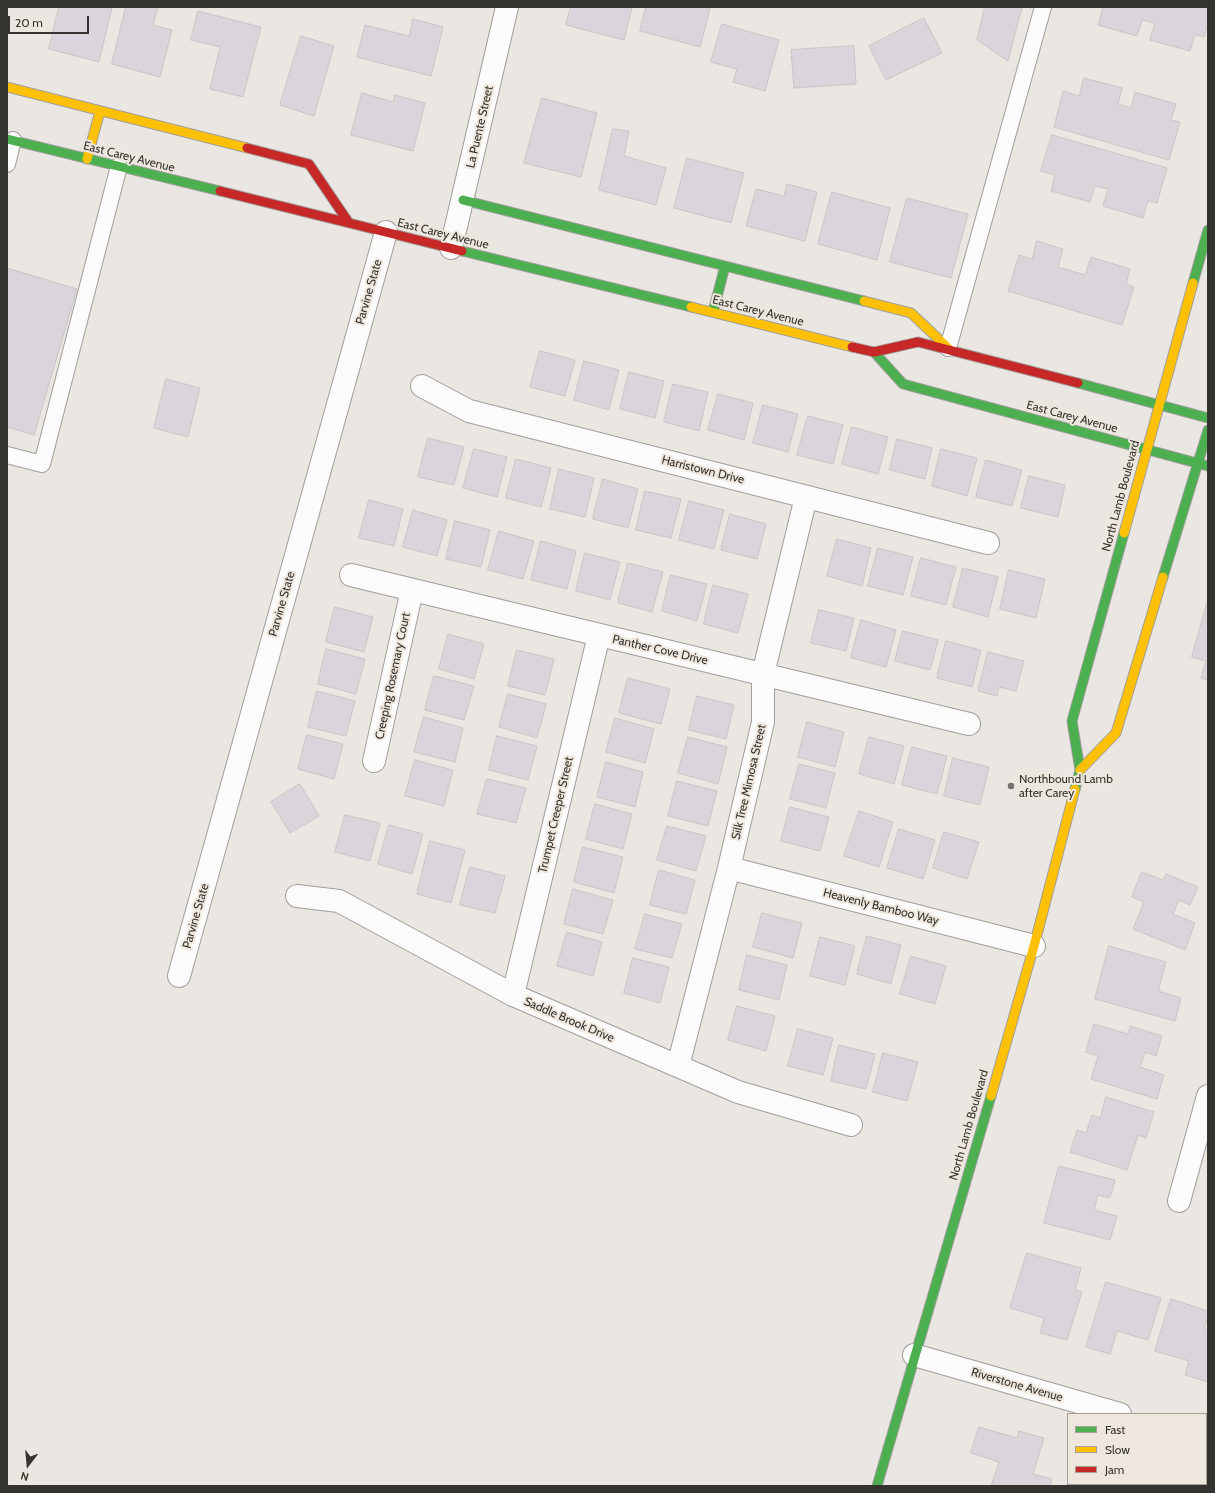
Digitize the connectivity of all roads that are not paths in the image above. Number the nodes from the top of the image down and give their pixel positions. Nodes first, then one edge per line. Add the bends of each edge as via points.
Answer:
1 (507, 7) edge
2 (1043, 7) edge
3 (7, 87) edge
4 (100, 111) junction
5 (10, 140) edge
6 (88, 159) junction
7 (7, 164) edge
8 (119, 166) junction
9 (463, 200) junction
10 (349, 223) junction
11 (1208, 230) edge
12 (386, 232) junction
13 (451, 248) junction
14 (725, 266) junction
15 (713, 312) junction
16 (948, 348) junction
17 (874, 352) junction
18 (422, 386) dead end
19 (1159, 404) junction
20 (1208, 418) edge
21 (1208, 430) edge
22 (1147, 450) junction
23 (7, 455) edge
24 (1197, 463) junction
25 (1208, 466) edge
26 (806, 496) junction
27 (988, 543) dead end
28 (351, 575) dead end
29 (412, 590) junction
30 (599, 635) junction
31 (763, 674) junction
32 (969, 724) dead end
33 (374, 761) dead end
34 (1080, 770) junction
35 (729, 868) junction
36 (297, 896) dead end
37 (1034, 946) junction
38 (179, 976) dead end
39 (513, 996) junction
40 (678, 1066) junction
41 (1208, 1096) edge
42 (852, 1125) dead end
43 (1178, 1201) dead end
44 (914, 1355) junction
45 (1117, 1413) edge
46 (877, 1486) edge

1 - 9 street, La Puente Street
2 - 16 lane
3 - 4 main road
4 - 6 main road
4 - 10 main road via 309,164
5 - 6 main road, East Carey Avenue
5 - 7 lane
6 - 8 main road, East Carey Avenue
8 - 10 main road, East Carey Avenue
8 - 23 lane via 42,464
9 - 13 street, La Puente Street
9 - 14 main road
10 - 12 main road, East Carey Avenue
11 - 19 main road, North Lamb Boulevard
12 - 13 main road, East Carey Avenue
12 - 38 street, Parvine State
13 - 15 main road, East Carey Avenue
14 - 15 main road
14 - 16 main road via 911,314
15 - 17 main road, East Carey Avenue
16 - 17 main road, East Carey Avenue via 918,342
16 - 19 main road, East Carey Avenue
17 - 22 main road, East Carey Avenue via 903,384
18 - 26 street, Harristown Drive via 468,410
19 - 20 main road, East Carey Avenue
19 - 22 main road, North Lamb Boulevard
21 - 24 main road, North Lamb Boulevard
22 - 24 main road, East Carey Avenue
22 - 34 main road, North Lamb Boulevard via 1072,721
24 - 25 main road, East Carey Avenue
24 - 34 main road, North Lamb Boulevard via 1116,733
26 - 27 street, Harristown Drive
26 - 31 street, Silk Tree Mimosa Street
28 - 29 street, Panther Cove Drive
29 - 30 street, Panther Cove Drive
29 - 33 street, Creeping Rosemary Court
30 - 31 street, Panther Cove Drive
30 - 39 street, Trumpet Creeper Street
31 - 32 street, Panther Cove Drive
31 - 35 street, Silk Tree Mimosa Street via 763,722
34 - 37 main road, North Lamb Boulevard
35 - 37 street, Heavenly Bamboo Way
35 - 40 street, Silk Tree Mimosa Street
36 - 39 street, Saddle Brook Drive via 339,901
37 - 44 main road, North Lamb Boulevard
39 - 40 street, Saddle Brook Drive
40 - 42 street, Saddle Brook Drive via 738,1092
41 - 43 street
44 - 45 street, Riverstone Avenue
44 - 46 main road, North Lamb Boulevard

